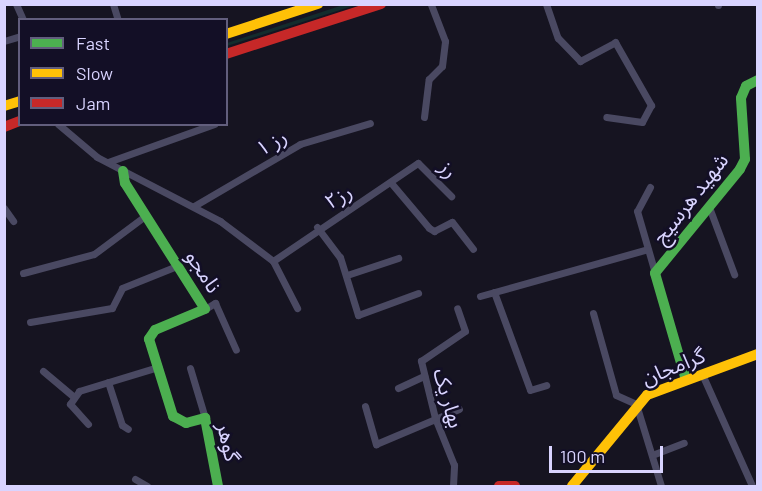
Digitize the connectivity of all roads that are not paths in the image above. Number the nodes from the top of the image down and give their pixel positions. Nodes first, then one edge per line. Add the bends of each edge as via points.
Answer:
1 (16, 4) edge
2 (318, 4) edge
3 (381, 4) edge
4 (431, 4) edge
5 (546, 4) edge
6 (296, 8) edge
7 (22, 18) edge
8 (228, 33) edge
9 (228, 53) edge
10 (758, 80) edge
11 (424, 117) dead end
12 (606, 117) dead end
13 (370, 123) dead end
14 (61, 126) edge
15 (208, 126) edge
16 (108, 162) junction
17 (423, 163) joint
18 (123, 171) junction
19 (392, 184) junction
20 (650, 187) dead end
21 (451, 196) dead end
22 (194, 206) junction
23 (709, 207) junction
24 (4, 208) edge
25 (146, 216) junction
26 (13, 221) dead end
27 (317, 227) junction
28 (473, 249) dead end
29 (648, 249) junction
30 (398, 258) dead end
31 (273, 261) junction
32 (177, 266) junction
33 (23, 273) dead end
34 (655, 273) junction
35 (734, 274) dead end
36 (346, 275) junction
37 (494, 292) junction
38 (418, 293) dead end
39 (480, 296) dead end
40 (297, 308) dead end
41 (458, 308) dead end
42 (205, 309) junction
43 (593, 313) dead end
44 (30, 322) dead end
45 (236, 350) dead end
46 (758, 354) edge
47 (158, 367) junction
48 (190, 368) dead end
49 (43, 371) dead end
50 (702, 374) junction
51 (424, 376) junction
52 (686, 380) junction
53 (108, 382) junction
54 (546, 385) dead end
55 (398, 388) dead end
56 (74, 397) junction
57 (636, 404) junction
58 (365, 406) dead end
59 (459, 409) dead end
60 (205, 418) junction
61 (435, 418) junction
62 (88, 424) dead end
63 (128, 429) dead end
64 (684, 443) dead end
65 (652, 455) junction
66 (135, 479) dead end
67 (147, 486) edge
68 (218, 486) edge
69 (453, 486) edge
70 (499, 486) edge
71 (515, 486) edge
72 (572, 486) edge
73 (661, 486) edge
74 (752, 486) edge

1 - 7 street
2 - 6 street
3 - 9 street
4 - 11 street via 445,41 442,66 429,79
5 - 12 street via 558,38 580,61 615,42 651,105 642,122
6 - 8 street
10 - 23 street, شهید هرسیج via 746,86 741,98 745,159
13 - 22 street, رز ۱ via 300,144
14 - 16 street
15 - 16 street
16 - 18 street
17 - 19 street, رز۲
17 - 21 street, رز
18 - 22 street
18 - 25 street, نامجو
19 - 27 street, رز۲
19 - 28 street via 429,228 435,231 452,222
20 - 29 street, شهید هرسیج via 637,211
22 - 31 street
23 - 34 street, شهید هرسیج
23 - 35 street
24 - 26 street
25 - 32 street, نامجو
25 - 33 street via 94,254
27 - 31 street, رز۲
27 - 36 street
29 - 34 street, شهید هرسیج
29 - 37 street
30 - 36 street
31 - 40 street
32 - 42 street, نامجو
32 - 44 street via 122,288 112,308
34 - 52 street, شهید هرسیج
36 - 38 street via 358,315
37 - 39 street
37 - 54 street via 530,390
41 - 51 street, بهار یک via 465,331 425,354
42 - 45 street via 215,303
42 - 47 street, نامجو via 155,330 149,339
43 - 57 street via 616,395
46 - 50 street, گرامجان
47 - 53 street
47 - 60 street, گوهر via 173,416 186,423
48 - 60 street
49 - 56 street
50 - 52 street, گرامجان
50 - 74 street
51 - 55 street
51 - 61 street, بهار یک
52 - 57 street, گرامجان
53 - 56 street
53 - 63 street via 122,425
56 - 62 street via 70,404
57 - 65 street
57 - 72 street, گرامجان via 612,444
58 - 61 street via 376,444
59 - 61 street
60 - 68 street, گوهر
61 - 69 street, بهار یک via 454,465
64 - 65 street
65 - 73 street
66 - 67 street
70 - 71 street

